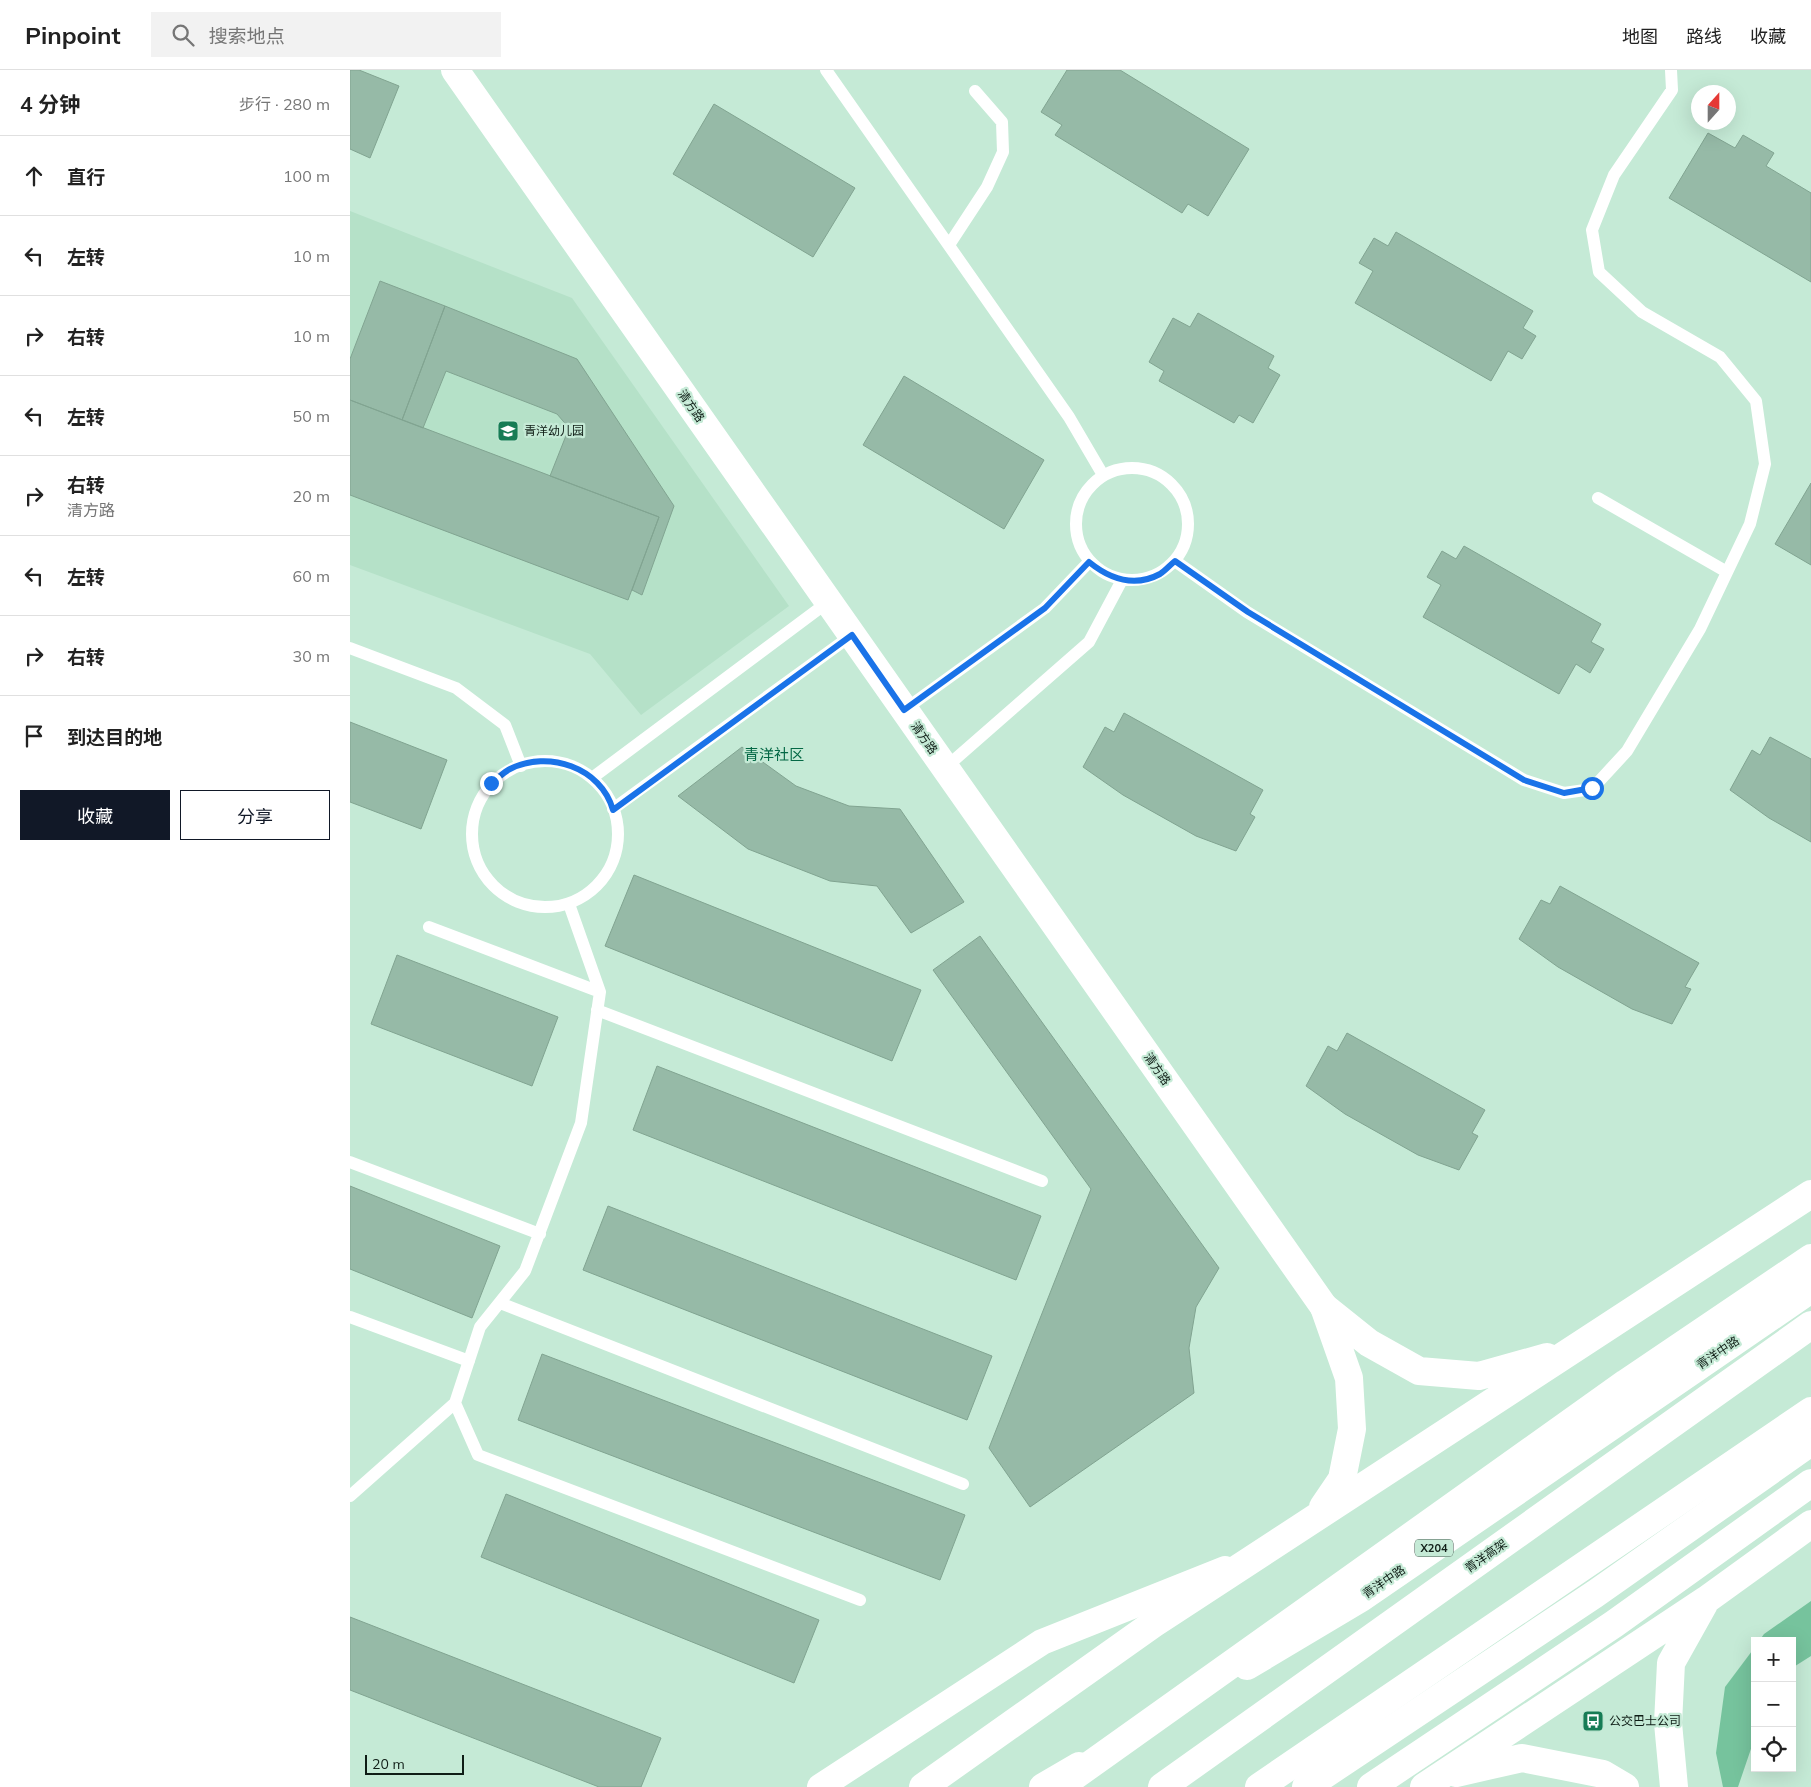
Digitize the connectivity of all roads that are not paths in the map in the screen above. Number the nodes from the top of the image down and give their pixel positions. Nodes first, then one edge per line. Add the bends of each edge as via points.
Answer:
1 (455, 70) edge
2 (826, 70) edge
3 (1671, 70) edge
4 (975, 91) dead end
5 (948, 245) junction
6 (1103, 475) junction
7 (1598, 498) dead end
8 (1175, 561) junction
9 (1089, 562) junction
10 (1727, 572) junction
11 (1122, 580) junction
12 (828, 602) junction
13 (852, 635) junction
14 (350, 648) edge
15 (904, 710) junction
16 (520, 766) junction
17 (945, 768) junction
18 (592, 778) junction
19 (613, 810) junction
20 (569, 904) junction
21 (429, 926) dead end
22 (600, 992) junction
23 (597, 1010) junction
24 (350, 1162) edge
25 (1042, 1180) dead end
26 (1811, 1194) edge
27 (540, 1234) junction
28 (1811, 1258) edge
29 (1811, 1289) edge
30 (500, 1303) junction
31 (1324, 1307) junction
32 (350, 1317) edge
33 (1811, 1325) edge
34 (1574, 1349) junction
35 (469, 1361) junction
36 (455, 1403) junction
37 (1811, 1411) edge
38 (1811, 1442) edge
39 (1811, 1483) edge
40 (963, 1484) dead end
41 (350, 1496) edge
42 (1315, 1518) junction
43 (1811, 1524) edge
44 (1258, 1556) junction
45 (860, 1600) dead end
46 (1706, 1600) junction
47 (1432, 1782) edge
48 (820, 1787) edge
49 (923, 1787) edge
50 (1043, 1787) edge
51 (1059, 1787) edge
52 (1162, 1787) edge
53 (1259, 1787) edge
54 (1306, 1787) edge
55 (1371, 1787) edge
56 (1625, 1787) edge
57 (1674, 1787) edge

1 - 12 main road, 清方路
2 - 5 lane
3 - 10 lane via 1672,90 1614,175 1592,230 1599,272 1642,312 1720,357 1756,401 1765,464 1750,524
4 - 5 lane via 1002,122 1003,152 987,188
5 - 6 lane via 1069,417
6 - 8 lane via 1126,467 1144,469 1161,475 1176,488 1185,505 1189,524 1185,544
6 - 9 lane via 1082,495 1076,511 1075,530
7 - 10 lane
8 - 10 lane via 1248,612 1524,780 1564,793 1592,788 1627,751 1700,629
8 - 11 lane via 1160,574 1142,580
9 - 11 lane via 1103,573
9 - 15 lane via 1045,608
11 - 17 lane via 1089,642
12 - 13 main road, 清方路
12 - 18 lane
13 - 15 main road, 清方路
13 - 19 lane
14 - 16 lane via 456,688 505,725
15 - 17 main road, 清方路
16 - 18 lane via 555,761 577,768
16 - 20 lane via 491,783 478,802 472,824 473,847 480,869 497,889 518,902 544,907
17 - 31 main road, 清方路
18 - 19 lane via 610,799
19 - 20 lane via 618,823 618,849 608,872 591,892
20 - 22 lane
21 - 22 lane
22 - 23 lane
23 - 25 lane
23 - 27 lane via 581,1123
24 - 27 lane
26 - 34 main road
27 - 30 lane via 525,1271
28 - 51 main road via 1626,1382
29 - 50 main road, 青洋中路 / X204 via 1361,1598
30 - 35 lane via 480,1328
30 - 40 lane
31 - 34 main road via 1369,1343 1419,1371 1480,1376
31 - 42 main road via 1349,1378 1352,1429 1342,1479
32 - 35 lane
33 - 52 main road, 青洋高架
34 - 42 main road
35 - 36 lane
36 - 41 lane
36 - 45 lane via 478,1455
37 - 53 main road
38 - 54 main road via 1595,1594
39 - 55 main road via 1614,1624
42 - 44 main road
43 - 46 main road
44 - 48 street via 1042,1642
44 - 49 main road via 1153,1624
46 - 47 main road
46 - 57 main road via 1671,1663 1668,1723
47 - 56 main road via 1522,1758 1603,1774

